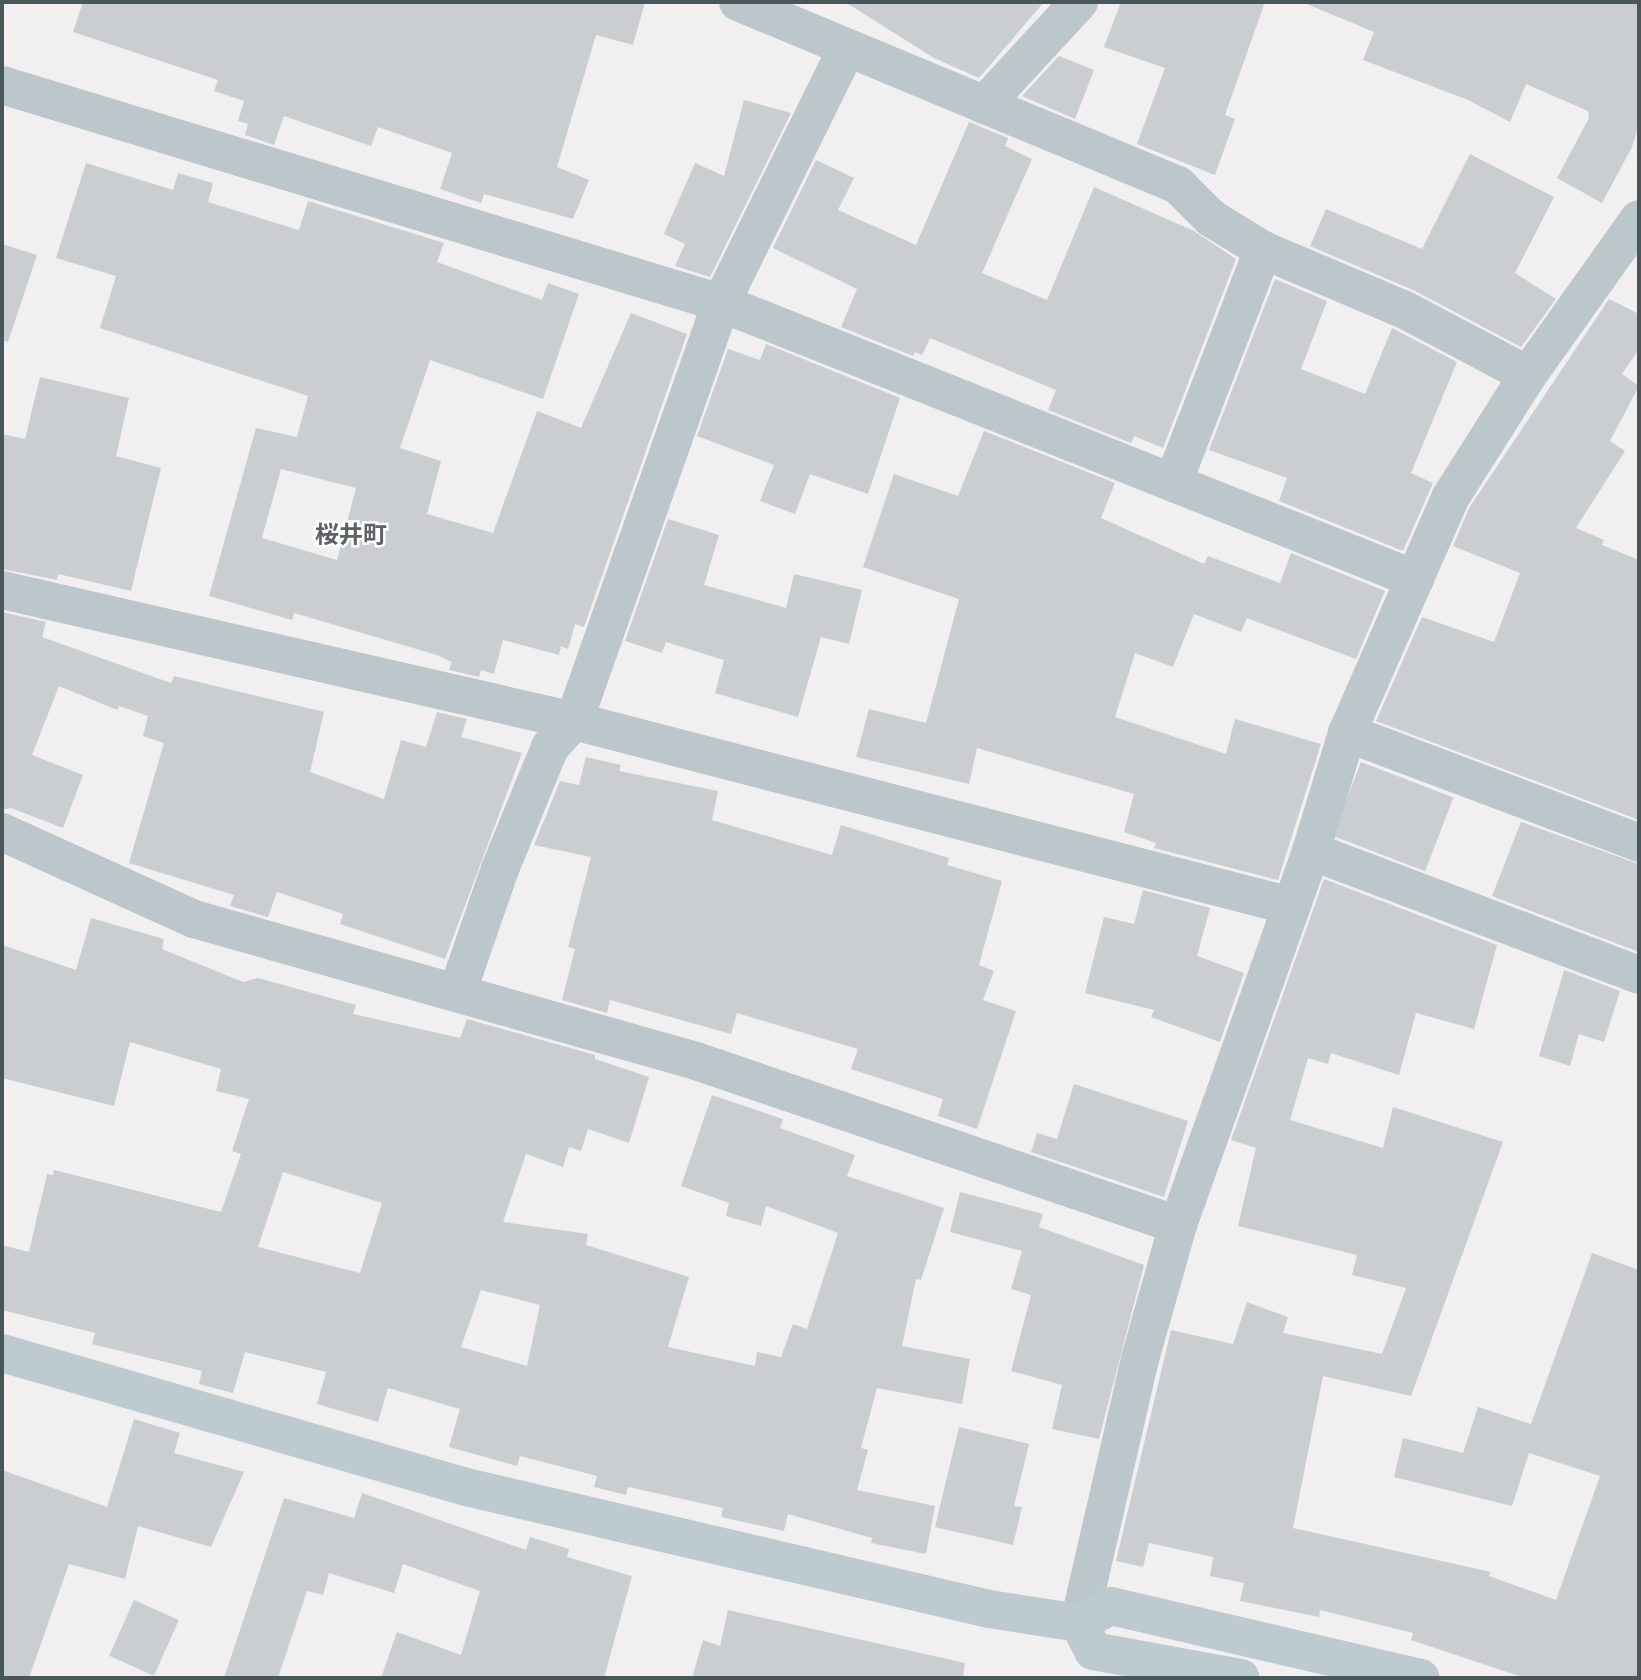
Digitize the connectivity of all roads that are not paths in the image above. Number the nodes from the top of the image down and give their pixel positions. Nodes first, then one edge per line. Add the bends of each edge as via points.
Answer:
1 (738, 2) edge
2 (1079, 2) edge
3 (847, 48) junction
4 (2, 85) edge
5 (984, 104) junction
6 (1639, 219) edge
7 (1263, 250) junction
8 (721, 303) junction
9 (1528, 375) junction
10 (1172, 483) junction
11 (1415, 579) junction
12 (2, 590) edge
13 (574, 722) junction
14 (1347, 733) junction
15 (2, 832) edge
16 (1639, 841) edge
17 (1311, 851) junction
18 (1291, 906) junction
19 (1639, 975) edge
20 (457, 993) junction
21 (1178, 1225) junction
22 (2, 1353) edge
23 (1079, 1623) junction
24 (1241, 1678) edge
25 (1420, 1678) edge

1 - 3 street
2 - 5 street
3 - 5 street
3 - 8 street
4 - 8 street
5 - 7 street via 1178,185 1211,218
6 - 9 street
7 - 9 street via 1405,310
7 - 10 street
8 - 10 street
8 - 13 street
9 - 11 street via 1450,498
10 - 11 street
11 - 14 street
12 - 13 street
13 - 18 street
13 - 20 street via 550,747 500,869
14 - 16 street
14 - 17 street
15 - 20 street via 194,919
17 - 18 street
17 - 19 street
18 - 21 street
20 - 21 street via 696,1060
21 - 23 street via 1140,1359
22 - 23 street via 466,1487 989,1609
23 - 24 street via 1093,1651
23 - 25 street via 1111,1606

